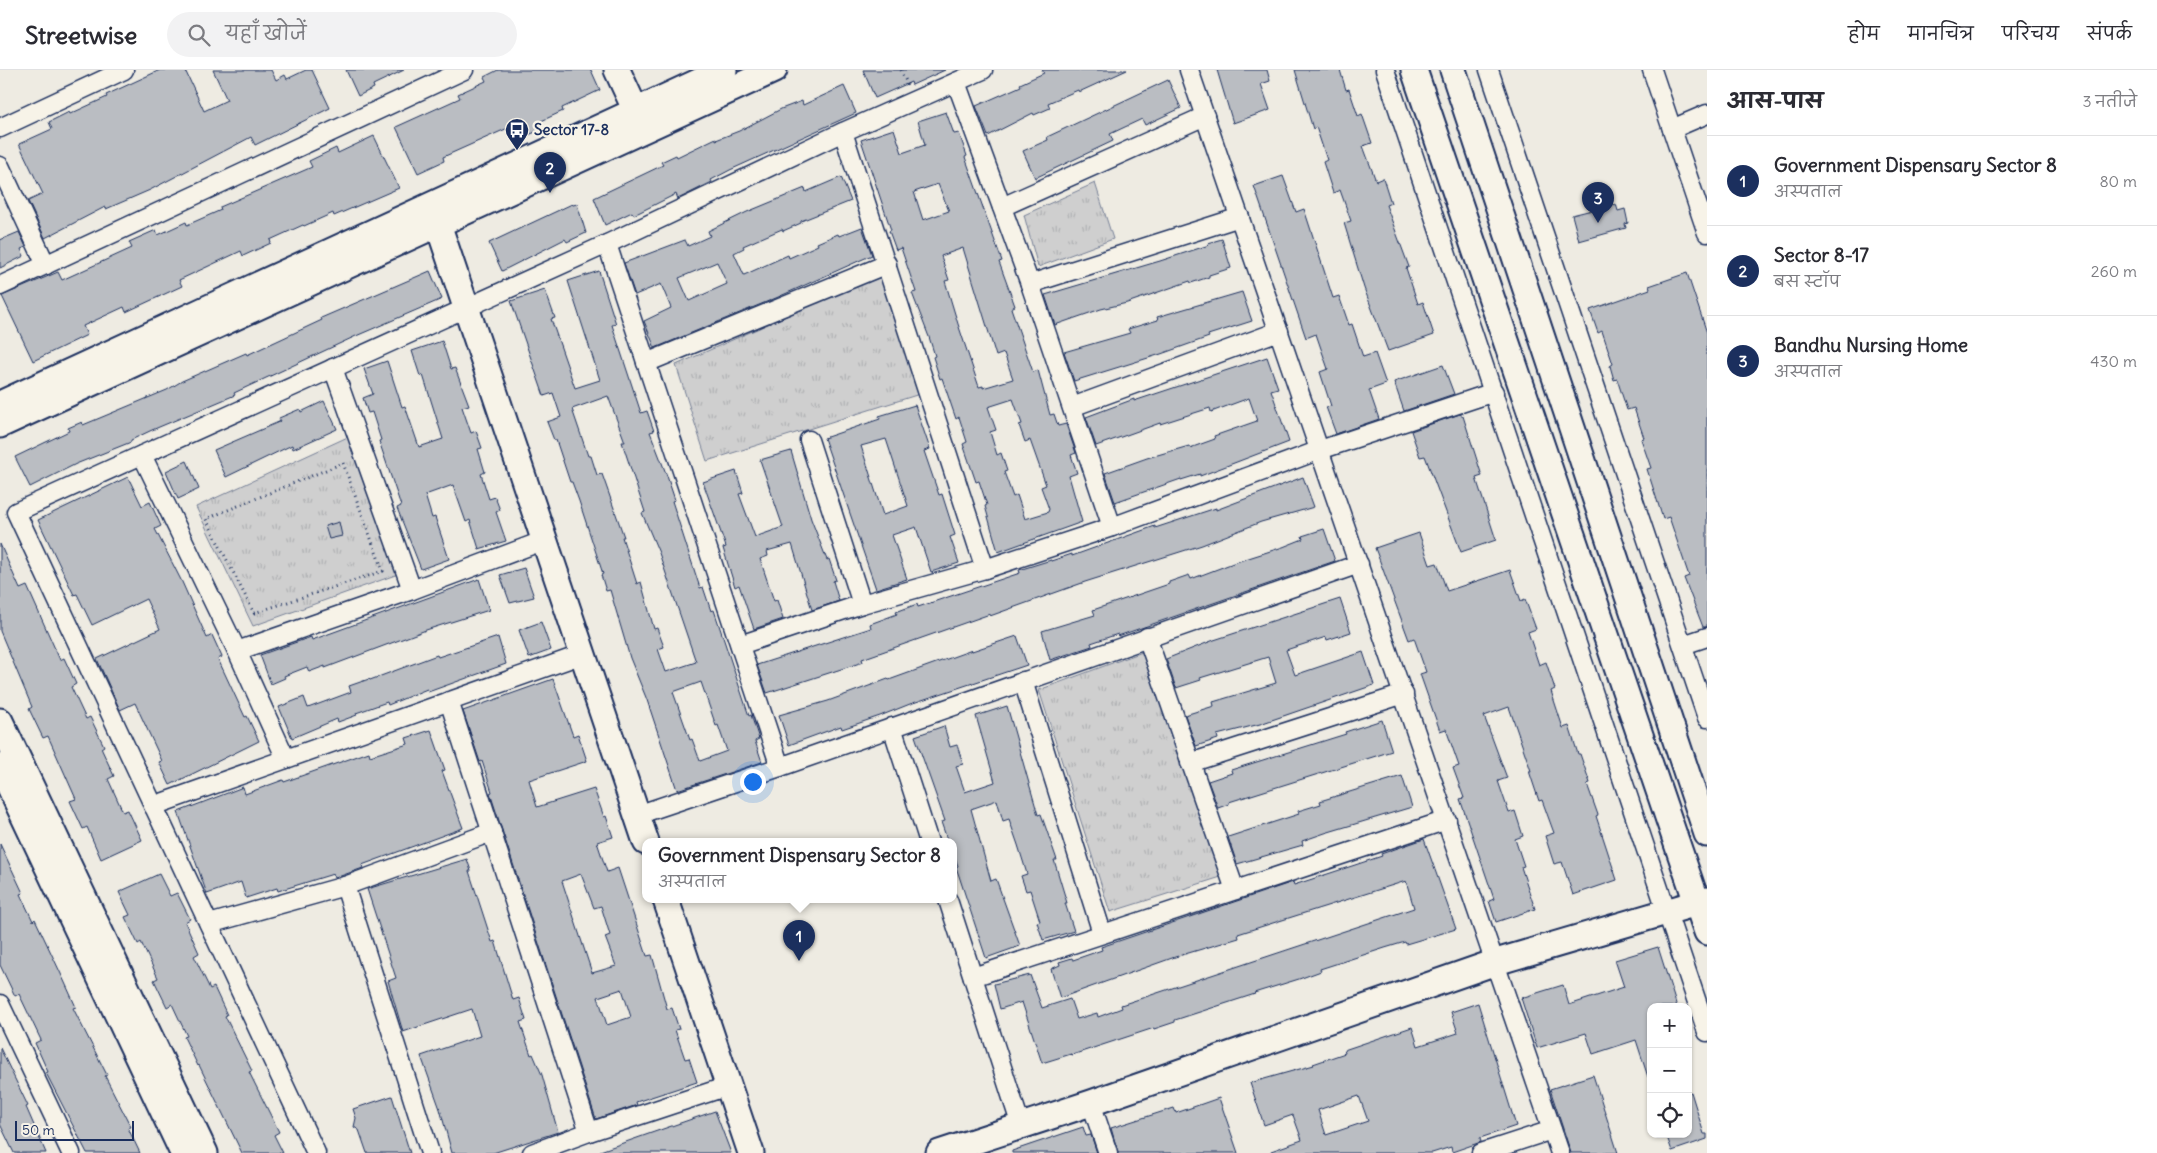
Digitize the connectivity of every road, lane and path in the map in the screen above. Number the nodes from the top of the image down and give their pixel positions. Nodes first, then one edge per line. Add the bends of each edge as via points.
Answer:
1 (124, 70) edge
2 (617, 70) edge
3 (724, 70) edge
4 (774, 70) edge
5 (983, 70) edge
6 (1189, 70) edge
7 (1385, 70) edge
8 (1414, 70) edge
9 (1453, 70) edge
10 (1489, 70) edge
11 (1652, 70) edge
12 (453, 72) edge
13 (99, 75) edge
14 (956, 82) junction
15 (636, 110) junction
16 (1707, 114) edge
17 (1205, 116) junction
18 (0, 128) edge
19 (1672, 129) junction
20 (843, 132) junction
21 (0, 166) edge
22 (1002, 207) junction
23 (1240, 217) junction
24 (438, 224) junction
25 (1707, 233) edge
26 (607, 244) junction
27 (887, 264) junction
28 (46, 265) junction
29 (1030, 284) junction
30 (0, 286) edge
31 (467, 308) junction
32 (1279, 331) junction
33 (646, 363) junction
34 (333, 368) junction
35 (1494, 392) junction
36 (0, 404) edge
37 (1072, 407) junction
38 (0, 426) edge
39 (809, 440) dead end
40 (1320, 450) junction
41 (142, 455) junction
42 (342, 463) joint
43 (1112, 527) junction
44 (545, 540) junction
45 (1359, 564) junction
46 (985, 570) junction
47 (412, 590) junction
48 (862, 604) junction
49 (1147, 637) junction
50 (1707, 637) edge
51 (740, 645) junction
52 (1683, 645) junction
53 (237, 651) junction
54 (583, 654) junction
55 (1023, 681) junction
56 (1404, 694) junction
57 (449, 701) junction
58 (1707, 718) edge
59 (0, 721) edge
60 (892, 728) junction
61 (286, 759) junction
62 (1190, 763) junction
63 (0, 766) edge
64 (780, 767) junction
65 (154, 806) junction
66 (637, 815) junction
67 (1447, 820) junction
68 (492, 832) junction
69 (1707, 834) edge
70 (645, 838) edge
71 (928, 838) edge
72 (345, 886) junction
73 (1235, 890) junction
74 (1702, 902) edge
75 (667, 903) edge
76 (949, 903) edge
77 (1666, 913) junction
78 (209, 924) junction
79 (1707, 932) edge
80 (1102, 933) junction
81 (1496, 962) junction
82 (973, 977) junction
83 (0, 1004) edge
84 (1707, 1032) edge
85 (728, 1086) junction
86 (1091, 1103) junction
87 (1022, 1126) junction
88 (1552, 1130) junction
89 (589, 1132) junction
90 (71, 1153) edge
91 (183, 1153) edge
92 (205, 1153) edge
93 (316, 1153) edge
94 (430, 1153) edge
95 (532, 1153) edge
96 (751, 1153) edge
97 (939, 1153) edge
98 (1108, 1153) edge
99 (1481, 1153) edge
100 (1560, 1153) edge

1 - 13 street
2 - 15 street
3 - 15 street
4 - 24 street
5 - 14 street
6 - 17 street
7 - 35 street
8 - 74 street
9 - 69 street
10 - 52 street
11 - 19 street
12 - 28 street
13 - 18 street
14 - 20 street
14 - 22 street
15 - 36 street
16 - 19 street
17 - 22 street
17 - 23 street
19 - 25 street
20 - 26 street
20 - 27 street
21 - 28 street
22 - 29 street
23 - 29 street
23 - 32 street
24 - 31 street
24 - 38 street
26 - 31 street
26 - 33 street
27 - 33 street
27 - 46 street
28 - 30 street
29 - 37 street
31 - 34 street
31 - 44 street
32 - 37 street
32 - 40 street
33 - 51 street
34 - 41 street
34 - 47 street
35 - 40 street
35 - 77 street
37 - 43 street
39 - 48 street
40 - 43 street
40 - 45 street
41 - 53 street
41 - 65 street via 16,512
42 - 42 path via 206,519 254,613 383,572
43 - 46 street
44 - 47 street
44 - 54 street
45 - 49 street
45 - 56 street
46 - 48 street
47 - 53 street
48 - 51 street
49 - 55 street
49 - 62 street
50 - 52 street
51 - 64 street
52 - 58 street
53 - 61 street
54 - 57 street
54 - 66 street
55 - 60 street
55 - 80 street
56 - 62 street
56 - 67 street
57 - 61 street
57 - 68 street
59 - 92 street
60 - 64 street
60 - 71 street
61 - 65 street
62 - 73 street
63 - 91 street
64 - 66 street
65 - 78 street
66 - 70 street
67 - 73 street
67 - 81 street
68 - 72 street
68 - 89 street
72 - 78 street
72 - 94 street
73 - 80 street
74 - 77 street
74 - 79 street
75 - 85 street
76 - 82 street
77 - 81 street
77 - 84 street
78 - 93 street
80 - 82 street
81 - 86 street
81 - 88 street
82 - 87 street
83 - 90 street
85 - 89 street
85 - 96 street
86 - 87 street
86 - 98 street
87 - 97 street
88 - 99 street
88 - 100 street
89 - 95 street

